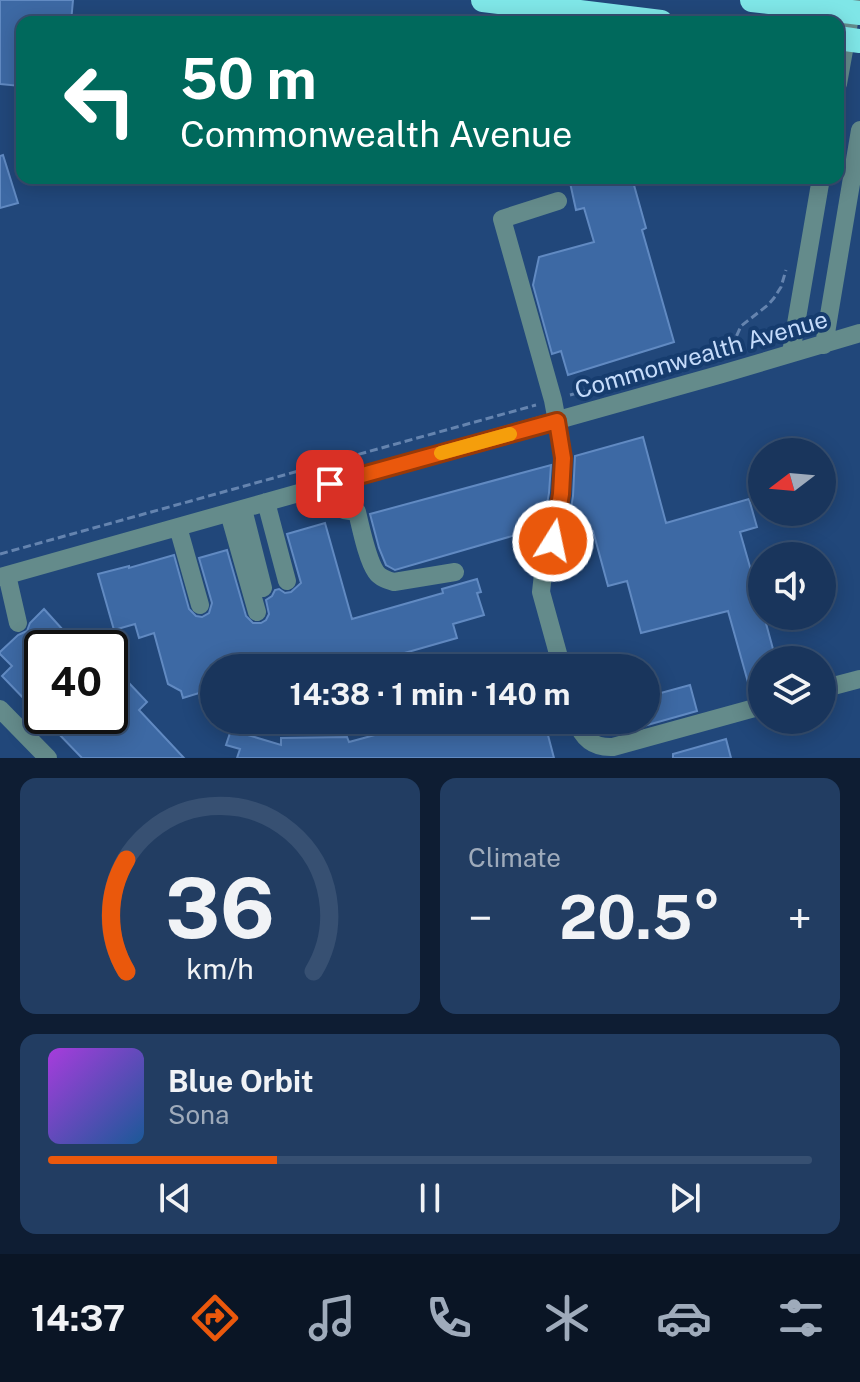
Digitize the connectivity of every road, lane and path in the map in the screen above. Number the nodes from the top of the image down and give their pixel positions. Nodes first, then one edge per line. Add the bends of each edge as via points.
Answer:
1 (483, 0) edge
2 (752, 0) edge
3 (853, 0) edge
4 (860, 13) edge
5 (612, 16) edge
6 (848, 39) edge
7 (860, 130) edge
8 (820, 184) edge
9 (558, 201) dead end
10 (788, 263) dead end
11 (860, 333) edge
12 (824, 345) junction
13 (791, 353) junction
14 (553, 400) junction
15 (557, 421) junction
16 (330, 484) junction
17 (266, 502) junction
18 (236, 511) junction
19 (178, 527) junction
20 (0, 554) edge
21 (455, 572) dead end
22 (4, 576) edge
23 (287, 581) dead end
24 (263, 588) dead end
25 (200, 605) dead end
26 (257, 612) dead end
27 (18, 623) dead end
28 (558, 654) edge
29 (860, 679) edge
30 (836, 685) edge
31 (0, 709) edge
32 (748, 710) edge
33 (582, 734) edge
34 (659, 734) edge
35 (660, 734) edge
36 (48, 758) edge

1 - 5 highway
2 - 4 highway, bridge
3 - 6 street
7 - 12 street
8 - 13 street
9 - 14 street via 502,219
10 - 14 path via 774,298 741,326 733,344 698,360
11 - 12 street, Commonwealth Avenue
12 - 13 street, Commonwealth Avenue
13 - 15 street, Commonwealth Avenue
14 - 15 street
14 - 20 path
15 - 16 street, Commonwealth Avenue
15 - 28 street via 561,494 541,592
16 - 17 street, Commonwealth Avenue
16 - 21 street via 337,506 357,512 375,571 384,579
17 - 18 street, Commonwealth Avenue
17 - 23 street
18 - 19 street, Commonwealth Avenue
18 - 24 street
18 - 26 street
19 - 22 street, Commonwealth Avenue
19 - 25 street
22 - 27 street
29 - 30 street
31 - 36 street
32 - 35 street
33 - 34 street via 606,747

